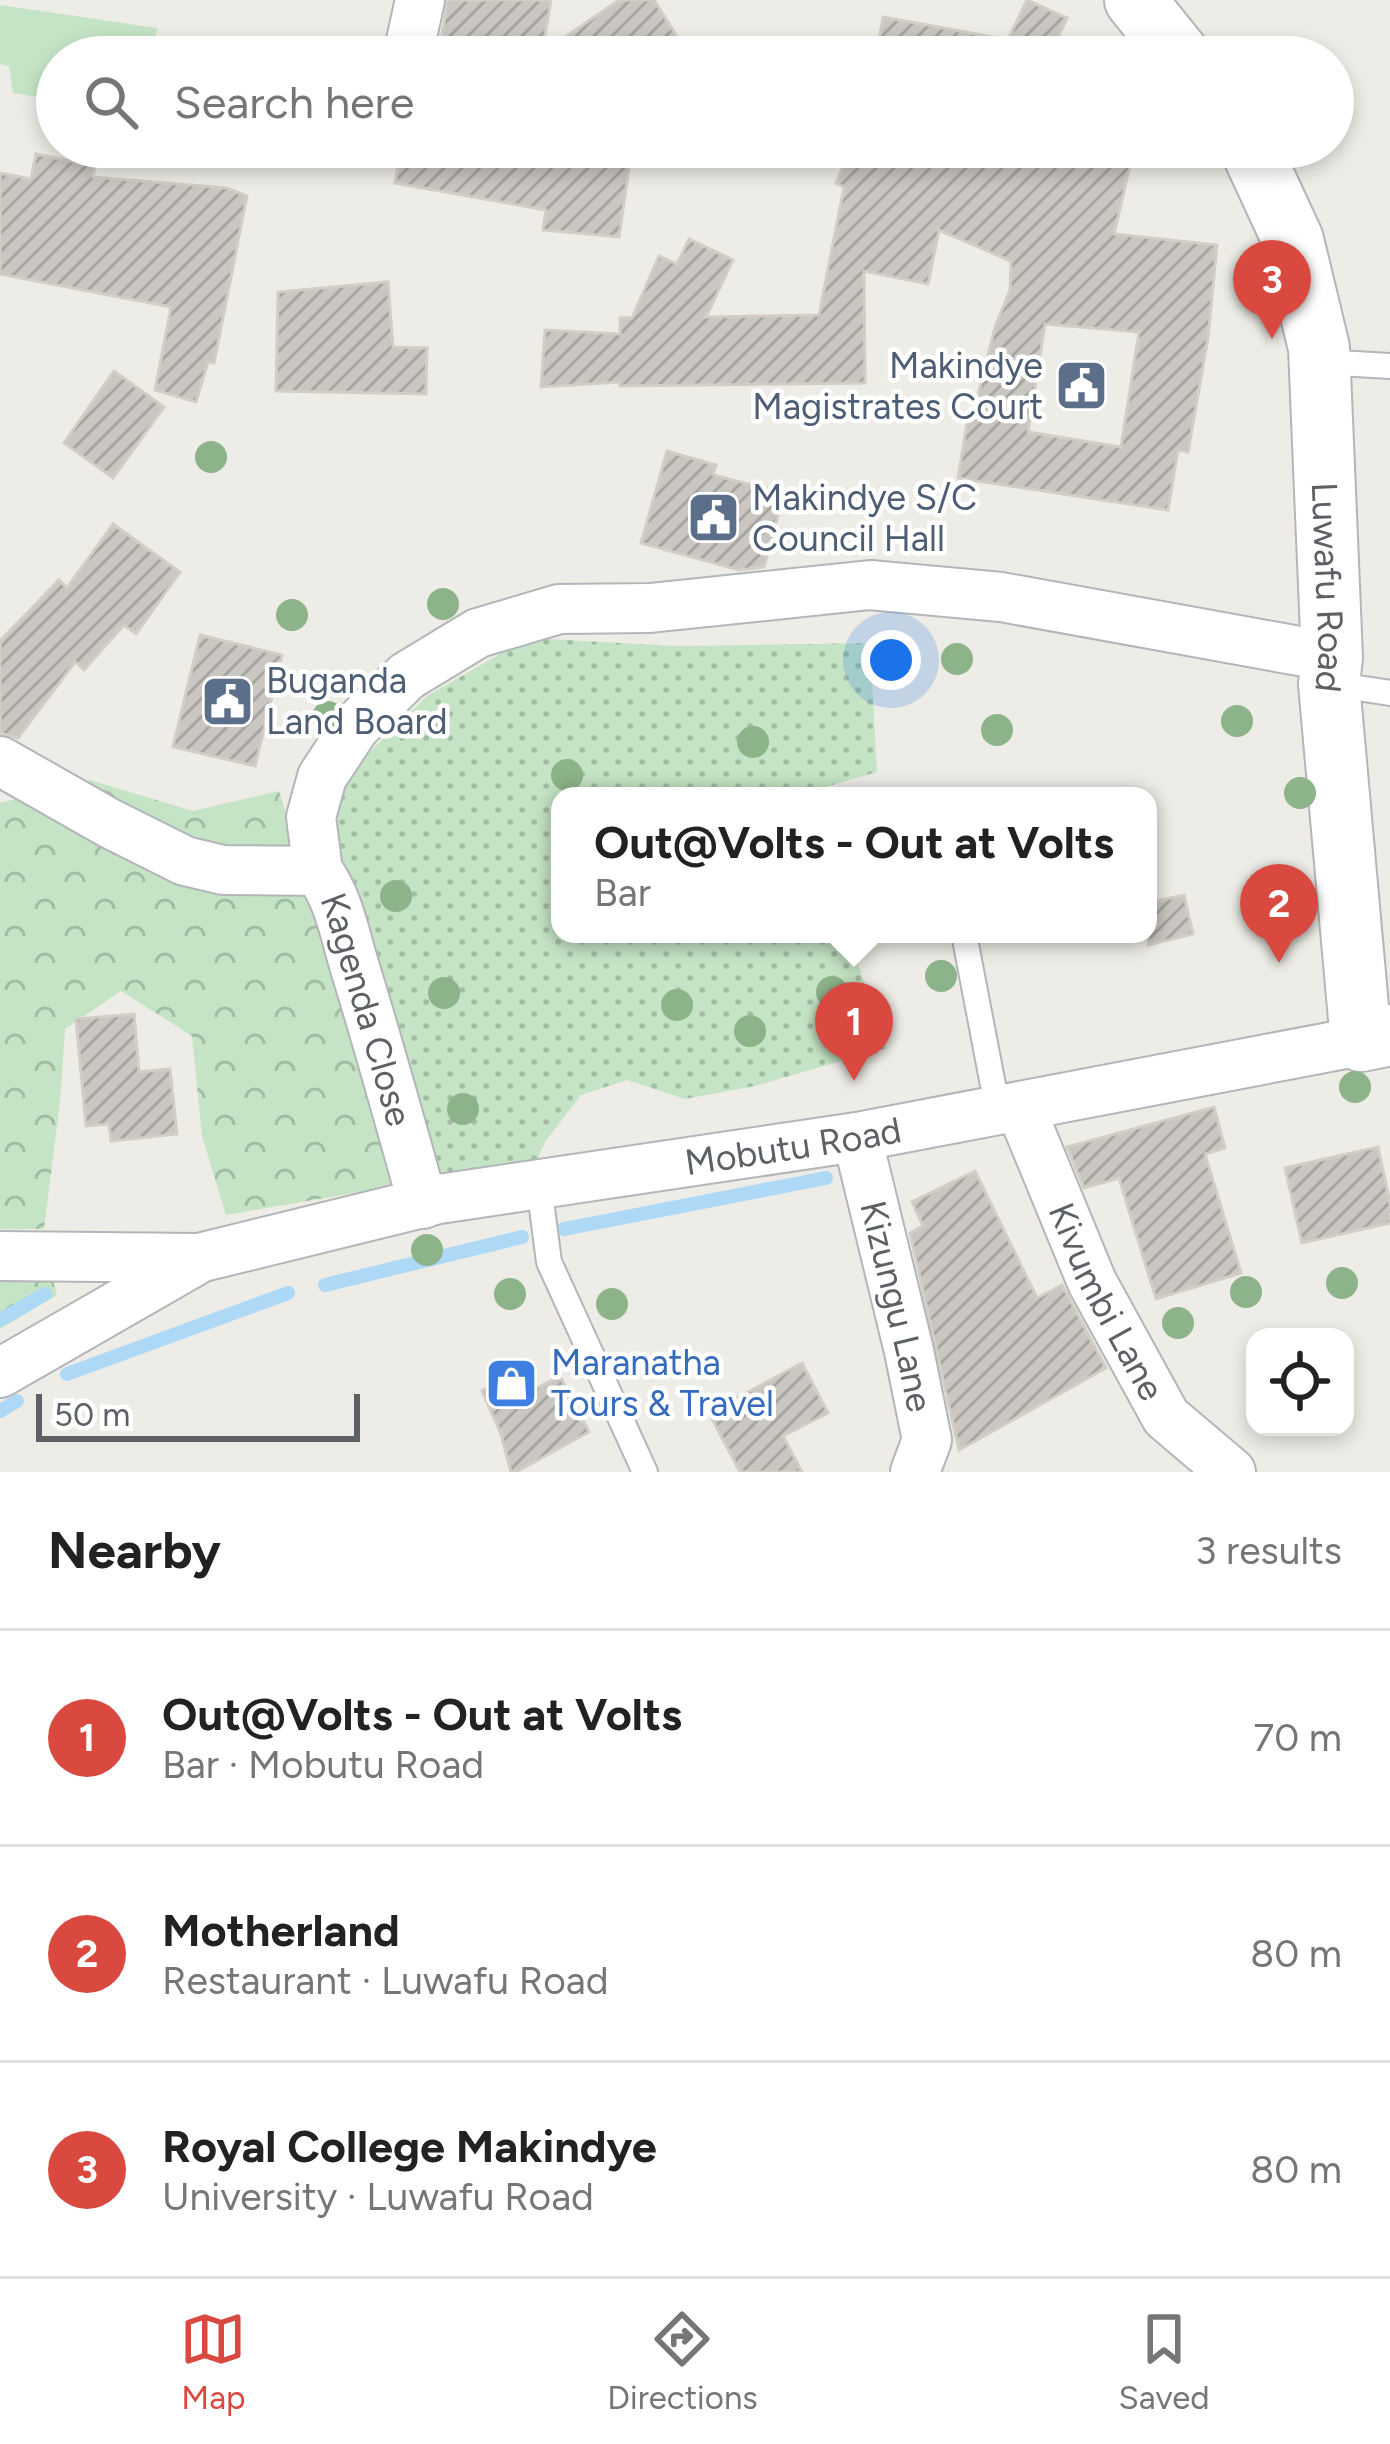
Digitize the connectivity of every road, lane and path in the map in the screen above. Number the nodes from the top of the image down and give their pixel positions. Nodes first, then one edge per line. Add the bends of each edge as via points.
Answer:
1 (420, 0) edge
2 (1135, 0) edge
3 (412, 36) edge
4 (1164, 36) edge
5 (1260, 168) edge
6 (1318, 362) junction
7 (1390, 367) edge
8 (1331, 670) junction
9 (1390, 693) edge
10 (0, 761) edge
11 (318, 872) junction
12 (966, 943) edge
13 (1376, 1038) edge
14 (1009, 1109) junction
15 (857, 1137) junction
16 (539, 1185) junction
17 (423, 1204) junction
18 (0, 1256) edge
19 (199, 1258) junction
20 (0, 1373) edge
21 (645, 1472) edge
22 (915, 1472) edge
23 (1231, 1472) edge

1 - 3 street
2 - 4 street
5 - 6 street, Luwafu Road via 1293,240
6 - 7 lane
6 - 8 street, Luwafu Road
8 - 9 lane
8 - 11 street via 1001,597 870,585 650,608 559,609 478,633 407,676 355,727 322,777 311,818
8 - 13 street, Luwafu Road
10 - 11 street, Kagenda Close via 185,860 223,870
11 - 17 street, Kagenda Close via 343,928
12 - 14 lane
13 - 14 street, Mobutu Road
14 - 15 street, Mobutu Road
14 - 23 street, Kivumbi Lane via 1166,1417
15 - 16 street, Mobutu Road
15 - 22 street, Kizungu Lane via 927,1440
16 - 17 street, Mobutu Road
16 - 21 lane via 549,1262
17 - 19 street, Mobutu Road
18 - 19 street
19 - 20 street

